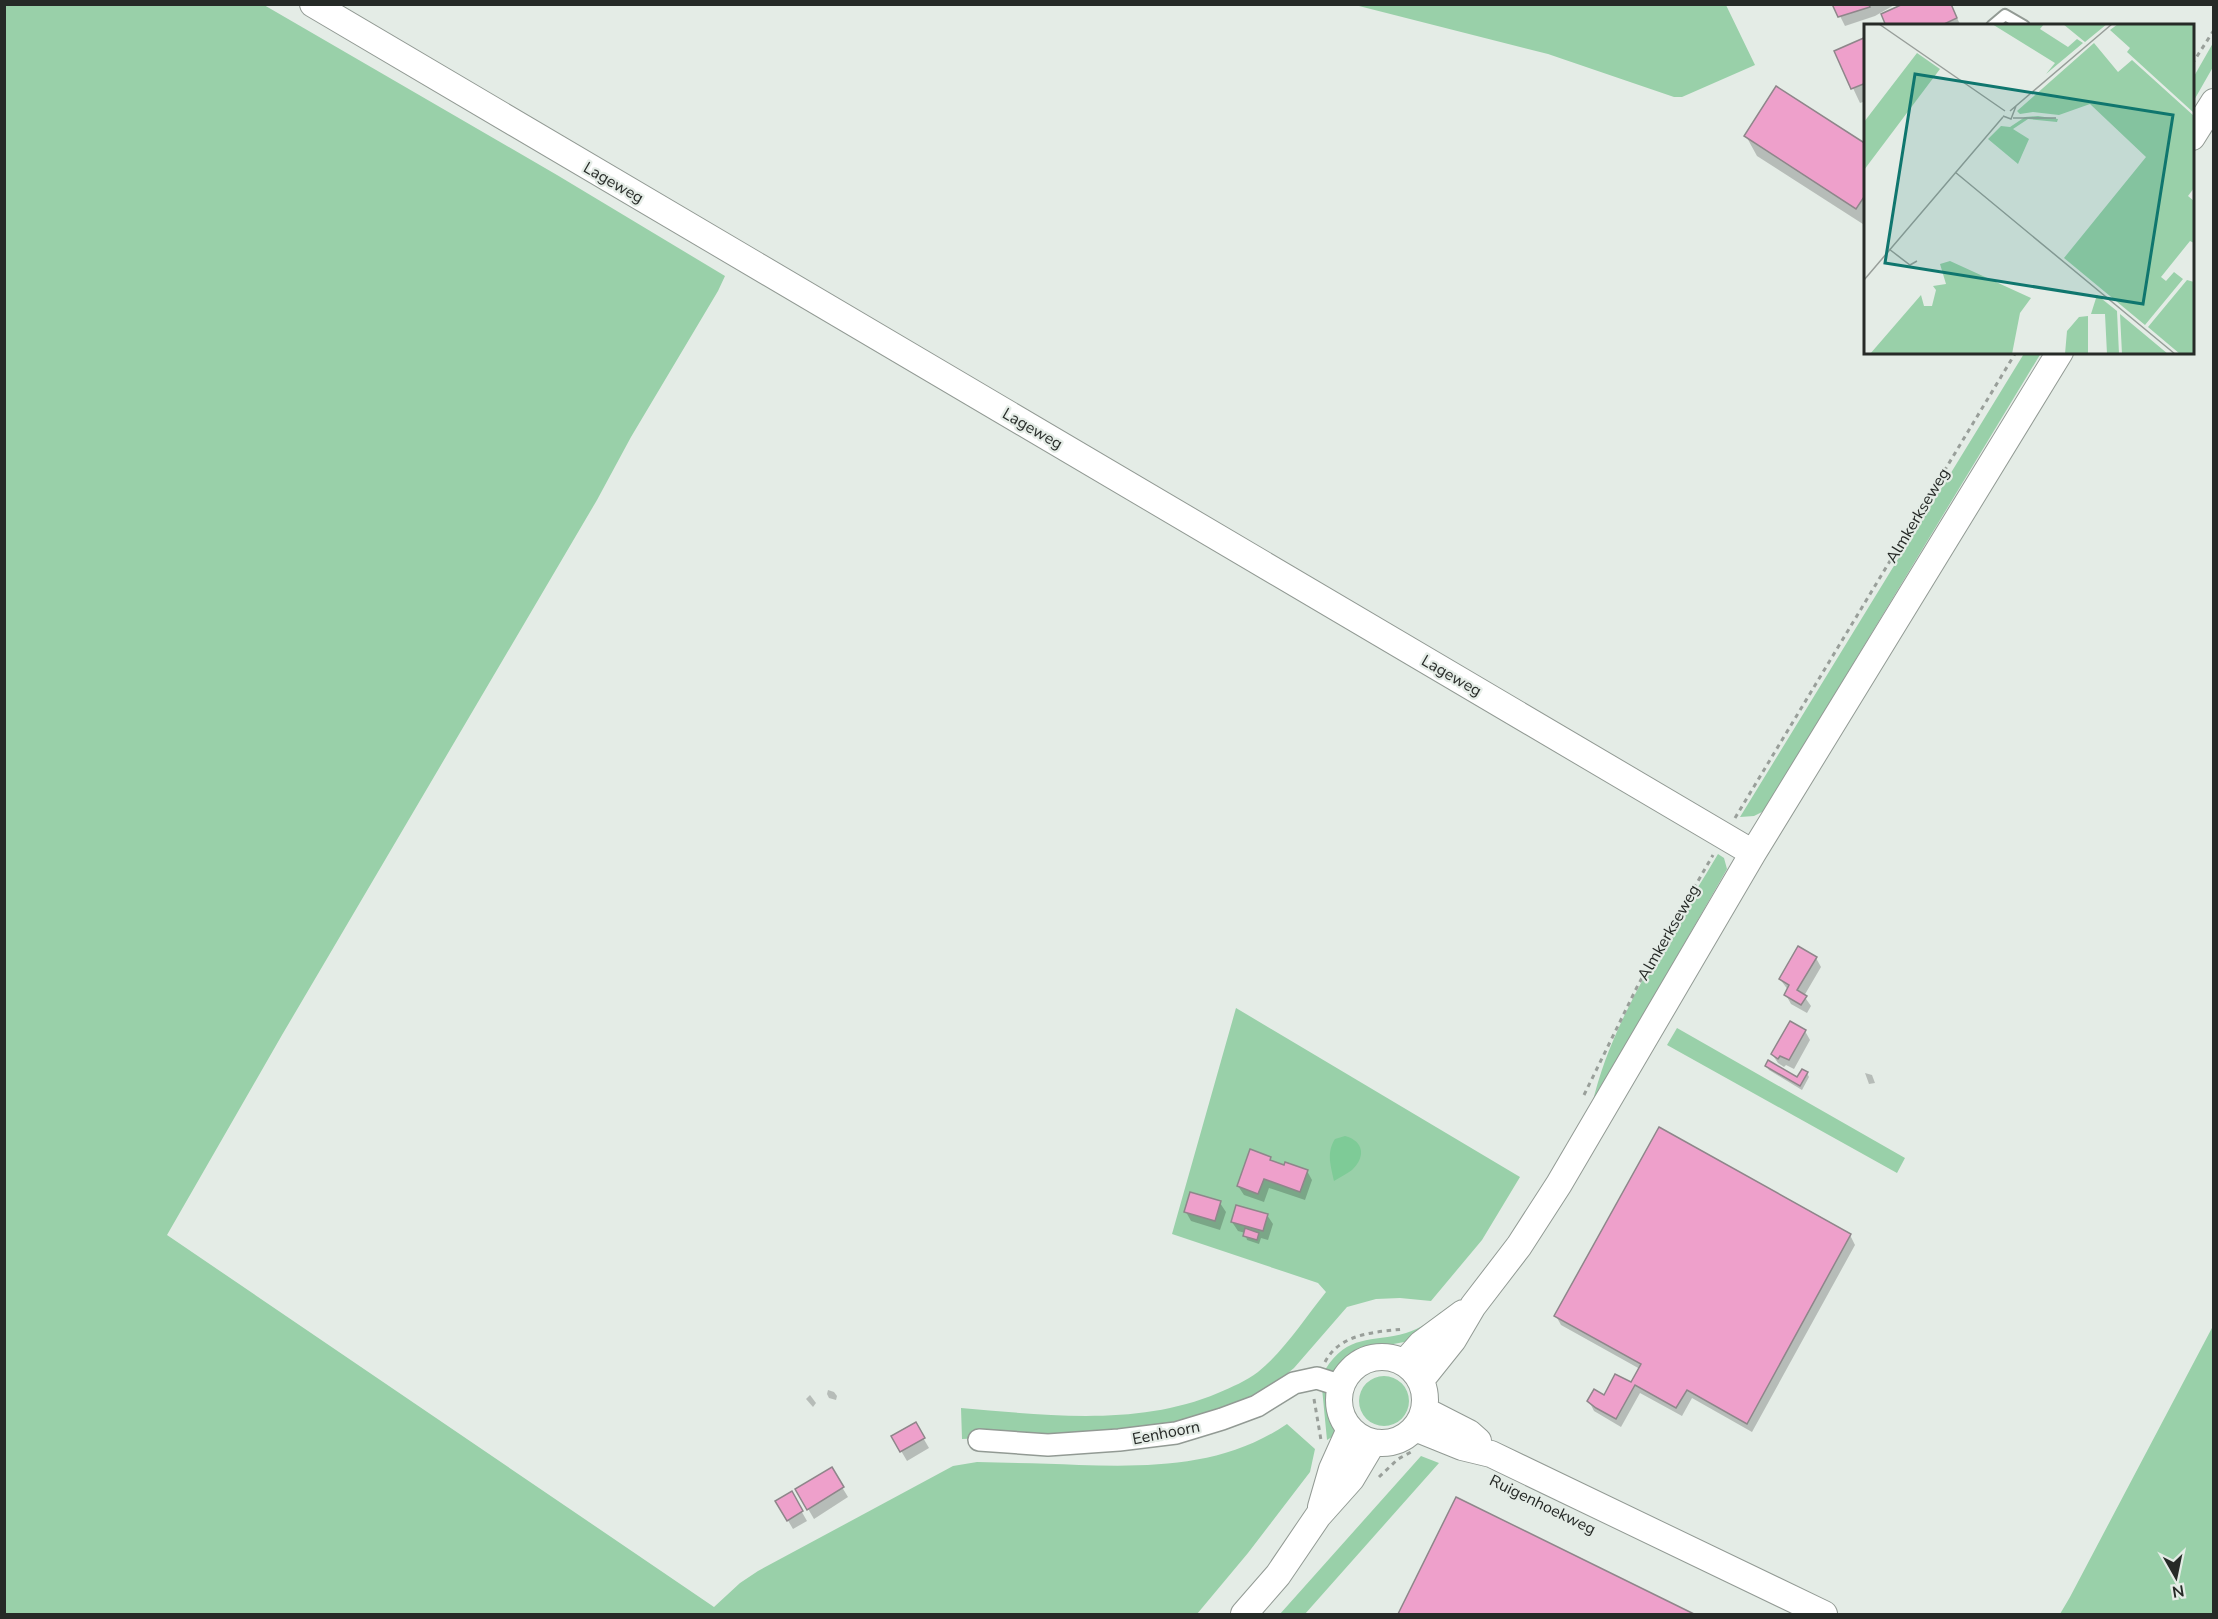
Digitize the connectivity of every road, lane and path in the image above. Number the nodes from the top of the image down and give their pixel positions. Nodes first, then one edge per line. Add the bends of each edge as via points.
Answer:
1 (313, 4) edge
2 (1994, 24) edge
3 (2021, 24) edge
4 (2214, 30) edge
5 (2194, 62) edge
6 (2015, 354) edge
7 (2059, 354) edge
8 (1725, 836) junction
9 (1753, 853) junction
10 (1580, 1102) dead end
11 (1406, 1329) dead end
12 (1412, 1372) junction
13 (1317, 1378) junction
14 (1342, 1386) junction
15 (1350, 1429) junction
16 (1420, 1429) junction
17 (979, 1440) dead end
18 (1373, 1442) junction
19 (1334, 1470) junction
20 (1244, 1614) edge
21 (1824, 1614) edge

1 - 8 street, Lageweg
2 - 3 lane via 2005,15
4 - 5 path
6 - 8 path, Almkerkseweg
7 - 9 street, Almkerkseweg
8 - 9 street, Lageweg
8 - 10 path, Almkerkseweg via 1638,985
9 - 12 street, Almkerkseweg via 1519,1246 1473,1306 1421,1344
11 - 13 path via 1348,1339 1328,1356
12 - 14 street via 1390,1358 1375,1358 1361,1363
12 - 16 street via 1425,1400
13 - 14 street
13 - 17 street, Eenhoorn via 1294,1383 1257,1406 1176,1433 1048,1445
13 - 19 path via 1313,1397 1322,1447
14 - 15 street via 1340,1408
15 - 18 street
15 - 19 street
16 - 18 street via 1388,1443
16 - 19 path via 1410,1452 1374,1482 1362,1484
16 - 21 street, Ruigenhoekweg via 1469,1433 1491,1454
18 - 19 street
19 - 20 street via 1318,1516 1278,1575

